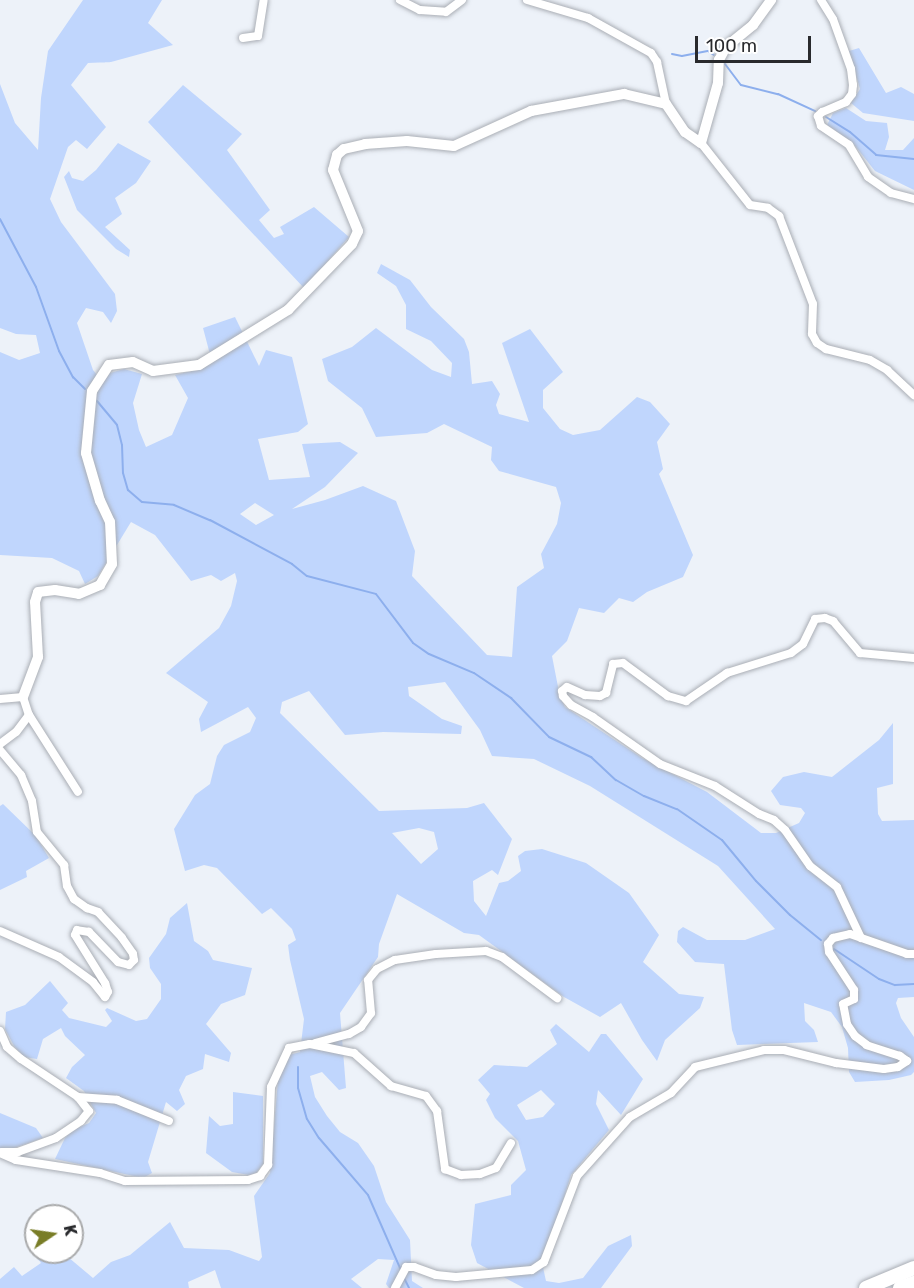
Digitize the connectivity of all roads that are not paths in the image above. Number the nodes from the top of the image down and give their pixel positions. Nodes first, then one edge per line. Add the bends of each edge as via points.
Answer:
1 (264, 0) edge
2 (400, 0) edge
3 (462, 0) edge
4 (526, 0) edge
5 (771, 0) edge
6 (821, 0) edge
7 (243, 38) dead end
8 (666, 104) junction
9 (701, 142) junction
10 (914, 199) edge
11 (914, 395) edge
12 (914, 658) edge
13 (23, 697) junction
14 (0, 699) edge
15 (29, 715) junction
16 (0, 744) edge
17 (0, 750) edge
18 (78, 792) dead end
19 (0, 931) edge
20 (861, 938) junction
21 (914, 954) edge
22 (557, 998) dead end
23 (0, 1031) edge
24 (310, 1044) junction
25 (78, 1097) junction
26 (170, 1121) dead end
27 (511, 1143) dead end
28 (0, 1153) edge
29 (914, 1268) edge
30 (914, 1283) edge
31 (395, 1288) edge
32 (866, 1288) edge
33 (900, 1288) edge

1 - 7 street via 258,36
2 - 3 street via 420,10 446,12
4 - 8 street via 588,18 651,52
5 - 9 street via 753,25 726,47 719,60 718,83
6 - 10 street via 833,19 853,85 846,102 818,116 821,126 849,145 868,177 891,193
8 - 9 street via 685,132
8 - 13 street via 624,94 531,111 454,146 407,141 344,149 337,155 333,170 358,231 352,244 288,310 199,365 153,371 133,362 109,365 92,391 86,453 110,522 112,564 100,585 79,594 39,592 34,602 38,657
9 - 11 street via 750,205 768,208 779,216 813,304 812,334 817,344 870,360
12 - 20 street via 860,653 833,621 825,618 815,619 803,644 791,653 727,673 686,701 668,696 623,663 613,664 606,693 600,696 567,687 562,691 571,705 660,764 715,786 774,820 810,866 837,887
13 - 14 street
13 - 15 street
15 - 16 street
15 - 18 street
17 - 19 street via 21,775 32,801 37,832 64,864 67,886 74,899 98,912 123,938 134,960 129,964 118,962 89,932 77,930 75,935 105,983 105,997 93,981 60,957
20 - 21 street
20 - 31 street via 850,934 828,944 829,952 854,990 854,999 843,1004 847,1024 867,1045 907,1061 884,1069 836,1063 784,1050 764,1050 695,1067 670,1093 630,1117 577,1176 544,1262 532,1269 456,1277 406,1267
22 - 24 street via 502,957 486,951 395,960 377,969 368,980 371,1013 361,1027
23 - 25 street via 8,1047 21,1059
24 - 27 street via 354,1053 391,1086 426,1096 437,1112 445,1169 460,1175 496,1168
24 - 28 street via 289,1048 270,1087 268,1165 260,1176 248,1180 125,1181 100,1173 16,1160
25 - 26 street via 117,1100
25 - 28 street via 89,1111 81,1121 56,1138 18,1152
29 - 32 highway
30 - 33 highway

